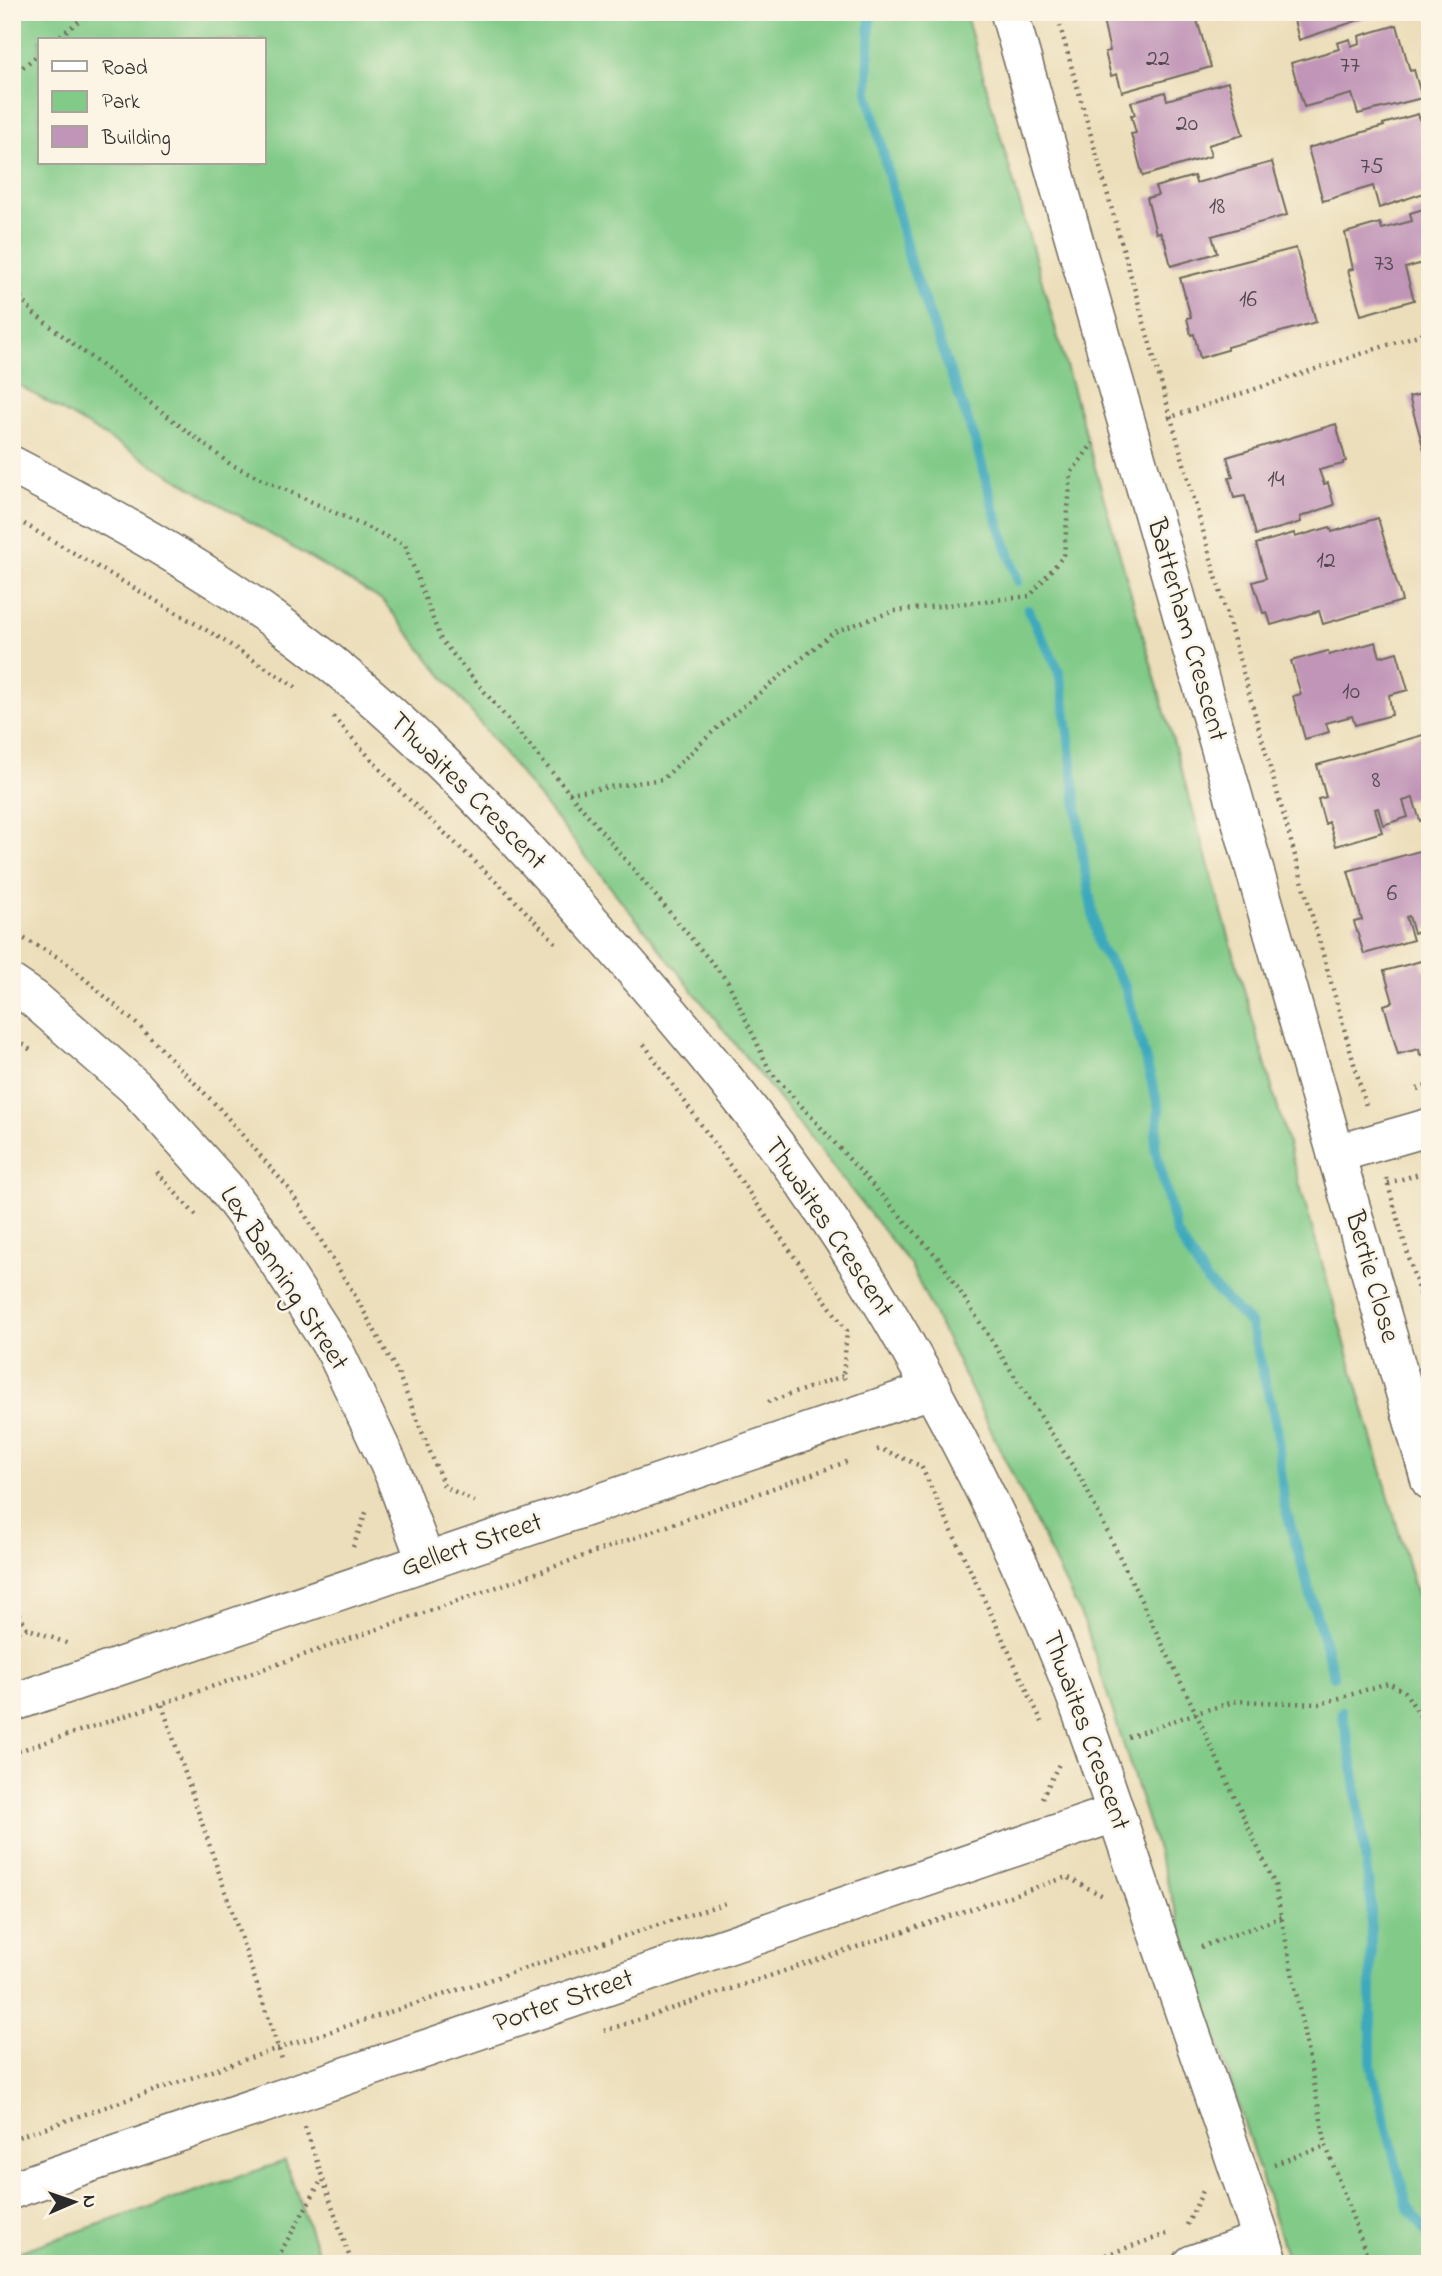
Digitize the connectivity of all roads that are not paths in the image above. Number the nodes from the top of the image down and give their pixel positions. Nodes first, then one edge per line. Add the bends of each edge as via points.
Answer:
1 (1009, 12) edge
2 (12, 465) edge
3 (12, 984) edge
4 (1430, 1127) edge
5 (1336, 1154) junction
6 (933, 1389) junction
7 (1430, 1481) edge
8 (426, 1562) junction
9 (12, 1703) edge
10 (1116, 1813) junction
11 (12, 2189) edge
12 (1266, 2252) edge
13 (1192, 2264) edge

1 - 5 street, Batterham Crescent
2 - 6 street, Thwaites Crescent via 226,587 289,630 407,727 533,856 737,1093 841,1237
3 - 8 street, Lex Banning Street via 135,1087 224,1186 264,1240 336,1353 393,1473
4 - 5 street
5 - 7 street, Bertie Close
6 - 8 street, Gellert Street
6 - 10 street, Thwaites Crescent via 1042,1614
8 - 9 street, Gellert Street
10 - 11 street, Porter Street
10 - 12 street, Thwaites Crescent
12 - 13 street

